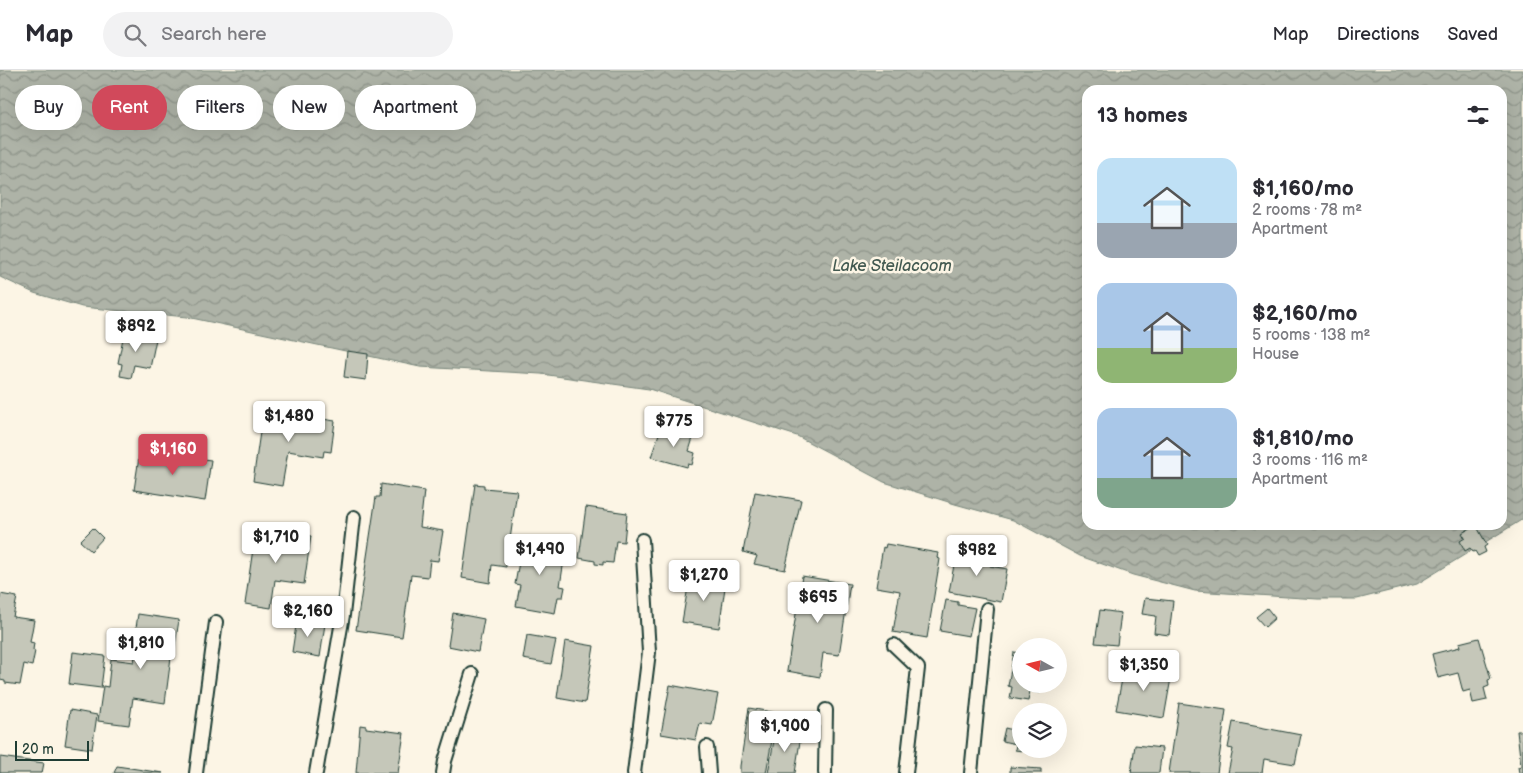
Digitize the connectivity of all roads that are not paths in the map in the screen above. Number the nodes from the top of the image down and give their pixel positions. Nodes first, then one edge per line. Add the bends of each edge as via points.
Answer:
1 (354, 517) dead end
2 (642, 540) dead end
3 (987, 609) dead end
4 (216, 622) dead end
5 (894, 645) dead end
6 (472, 674) dead end
7 (826, 710) dead end
8 (707, 747) dead end
9 (196, 773) edge
10 (316, 773) edge
11 (443, 773) edge
12 (634, 773) edge
13 (709, 773) edge
14 (825, 773) edge
15 (906, 773) edge
16 (971, 773) edge

1 - 10 lane via 343,615
2 - 12 lane via 650,652
3 - 16 lane
4 - 9 lane
5 - 15 lane via 918,668
6 - 11 lane
7 - 14 lane
8 - 13 lane

